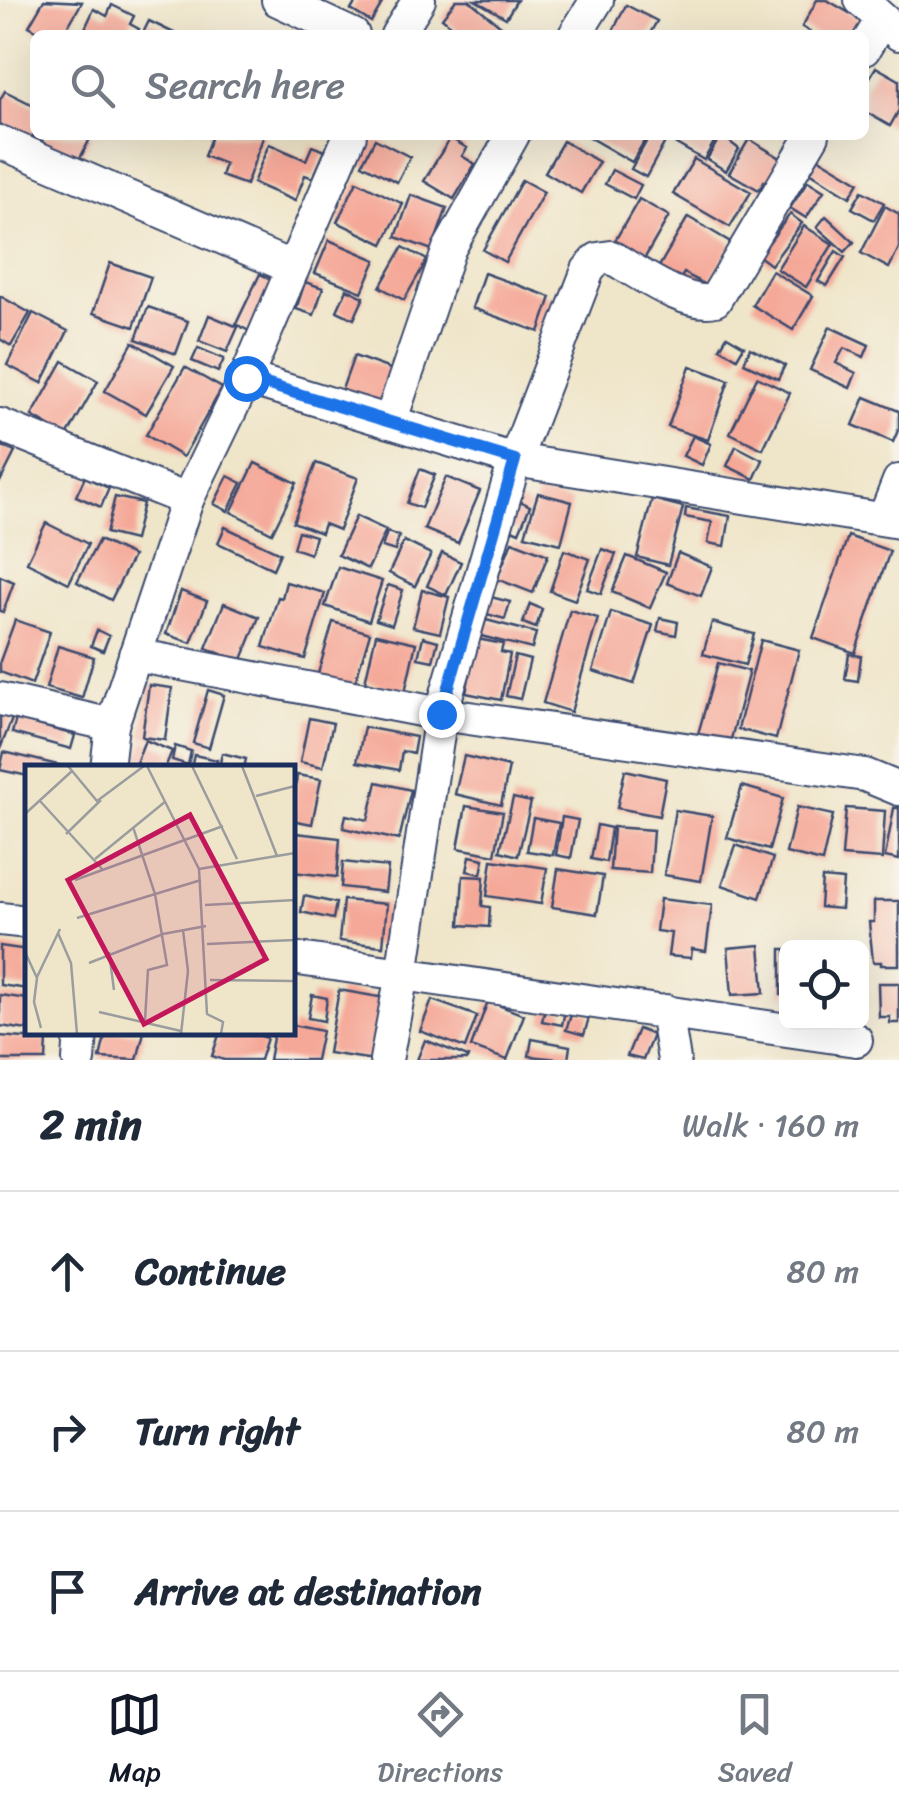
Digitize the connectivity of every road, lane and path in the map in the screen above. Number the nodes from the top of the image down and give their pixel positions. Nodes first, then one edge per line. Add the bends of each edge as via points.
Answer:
1 (278, 0) edge
2 (419, 0) edge
3 (598, 0) edge
4 (343, 30) edge
5 (399, 30) edge
6 (579, 30) edge
7 (348, 140) edge
8 (509, 140) edge
9 (810, 140) edge
10 (0, 142) edge
11 (294, 268) junction
12 (246, 378) junction
13 (390, 422) junction
14 (0, 425) edge
15 (515, 460) junction
16 (899, 481) edge
17 (186, 500) junction
18 (892, 521) edge
19 (135, 656) junction
20 (0, 699) edge
21 (441, 714) junction
22 (112, 725) junction
23 (108, 765) edge
24 (899, 789) edge
25 (0, 919) edge
26 (25, 922) edge
27 (295, 958) edge
28 (402, 974) junction
29 (666, 1011) junction
30 (81, 1035) edge
31 (856, 1040) dead end
32 (79, 1060) edge
33 (386, 1060) edge
34 (674, 1060) edge

1 - 4 street
2 - 5 street
3 - 6 street
7 - 11 street
8 - 13 street via 449,248
9 - 15 street via 715,300 688,299 610,257 598,259 588,270
10 - 11 street
11 - 12 street
12 - 13 street
12 - 17 street
13 - 15 street
14 - 17 street
15 - 18 street
15 - 21 street
16 - 18 street
17 - 19 street
19 - 21 street
19 - 22 street
20 - 22 street
21 - 24 street via 864,776
21 - 28 street
22 - 23 street
25 - 26 street
27 - 28 street
28 - 29 street
28 - 33 street
29 - 31 street
29 - 34 street
30 - 32 street

